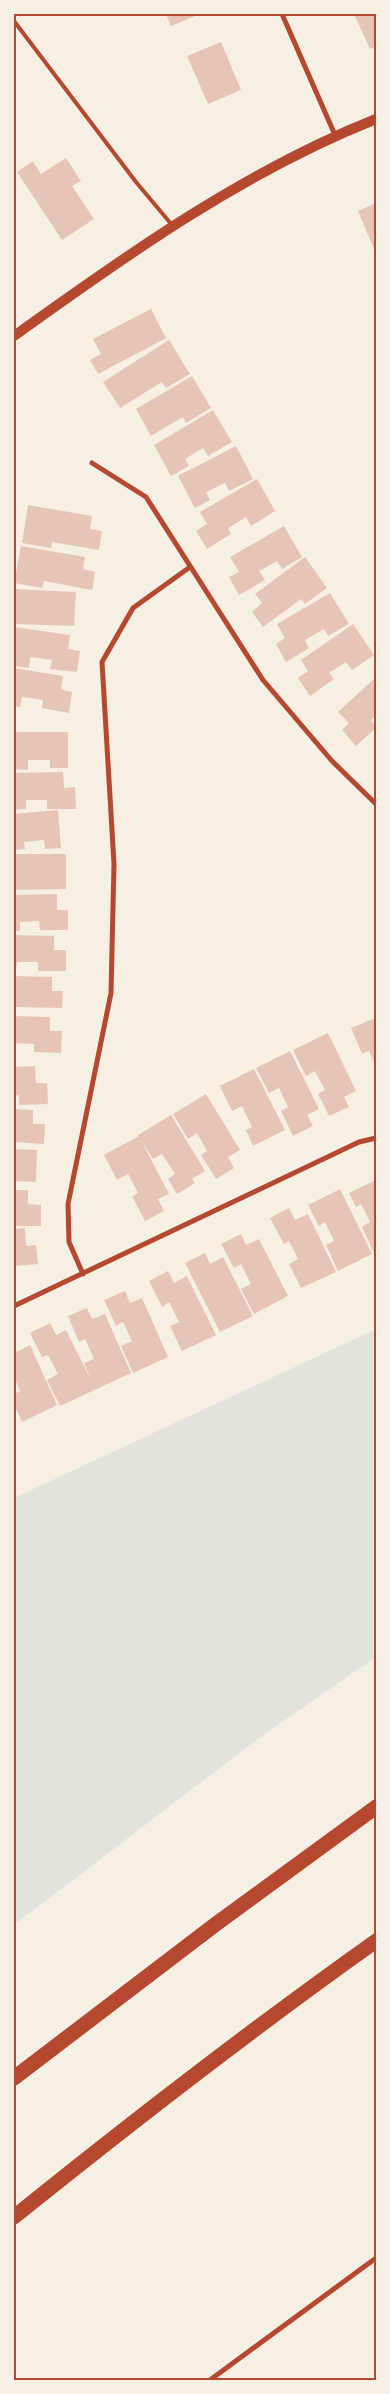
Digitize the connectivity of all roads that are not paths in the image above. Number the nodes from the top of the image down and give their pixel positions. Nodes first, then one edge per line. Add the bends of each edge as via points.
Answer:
1 (282, 14) edge
2 (14, 21) edge
3 (376, 119) edge
4 (335, 135) junction
5 (173, 227) junction
6 (14, 336) edge
7 (92, 463) dead end
8 (190, 567) junction
9 (376, 804) edge
10 (376, 1138) edge
11 (83, 1274) junction
12 (14, 1306) edge
13 (376, 1807) edge
14 (376, 1941) edge
15 (14, 2078) edge
16 (14, 2217) edge
17 (376, 2258) edge
18 (210, 2380) edge

1 - 4 street
2 - 5 lane
3 - 4 main road
4 - 5 main road via 243,183
5 - 6 main road via 123,258
7 - 8 street via 146,497
8 - 9 street via 263,680 332,761
8 - 11 street via 133,608 102,662 114,864 111,993 68,1204 69,1242
10 - 11 street via 359,1142
11 - 12 street
13 - 15 highway
14 - 16 highway via 172,2090
17 - 18 street

